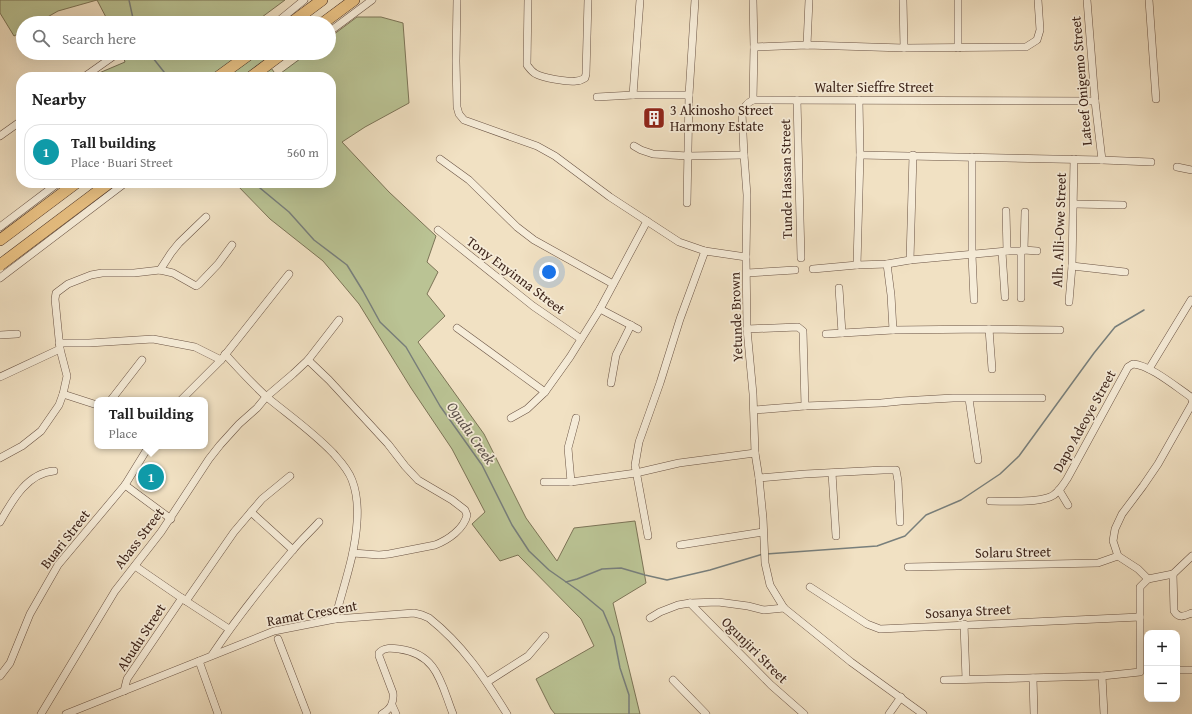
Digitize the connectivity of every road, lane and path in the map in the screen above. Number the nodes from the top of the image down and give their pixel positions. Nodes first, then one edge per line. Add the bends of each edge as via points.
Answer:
1 (304, 0) edge
2 (322, 0) edge
3 (354, 0) edge
4 (372, 0) edge
5 (457, 0) edge
6 (528, 0) edge
7 (588, 0) edge
8 (640, 0) edge
9 (695, 0) edge
10 (753, 0) edge
11 (809, 0) edge
12 (903, 0) edge
13 (958, 0) edge
14 (1038, 0) edge
15 (1087, 0) edge
16 (1149, 0) edge
17 (285, 16) edge
18 (300, 16) edge
19 (332, 16) edge
20 (336, 27) edge
21 (807, 45) junction
22 (754, 46) junction
23 (904, 48) junction
24 (958, 48) junction
25 (108, 60) edge
26 (241, 60) edge
27 (274, 60) edge
28 (91, 72) edge
29 (225, 72) edge
30 (258, 72) edge
31 (633, 95) junction
32 (689, 95) junction
33 (597, 97) dead end
34 (1156, 99) dead end
35 (753, 100) junction
36 (797, 100) junction
37 (859, 100) junction
38 (1095, 100) junction
39 (16, 124) edge
40 (0, 136) edge
41 (634, 146) dead end
42 (744, 155) junction
43 (860, 155) junction
44 (913, 155) junction
45 (688, 156) junction
46 (972, 157) junction
47 (440, 159) dead end
48 (1074, 160) junction
49 (1102, 160) junction
50 (1151, 162) dead end
51 (1177, 167) dead end
52 (1192, 170) edge
53 (51, 188) edge
54 (69, 188) edge
55 (102, 188) edge
56 (104, 188) edge
57 (118, 188) edge
58 (108, 196) junction
59 (687, 203) dead end
60 (1074, 204) junction
61 (1123, 205) dead end
62 (1006, 211) dead end
63 (1025, 212) dead end
64 (206, 217) dead end
65 (646, 221) junction
66 (0, 227) edge
67 (438, 230) dead end
68 (0, 240) edge
69 (232, 245) dead end
70 (706, 251) junction
71 (1022, 251) junction
72 (1037, 251) dead end
73 (1005, 252) junction
74 (972, 255) junction
75 (746, 257) junction
76 (801, 258) dead end
77 (910, 260) junction
78 (887, 264) junction
79 (0, 265) edge
80 (857, 265) junction
81 (1072, 266) junction
82 (814, 269) dead end
83 (160, 270) junction
84 (795, 270) dead end
85 (747, 272) junction
86 (1125, 272) dead end
87 (289, 274) dead end
88 (0, 278) edge
89 (613, 284) junction
90 (840, 288) dead end
91 (1005, 296) dead end
92 (1021, 298) dead end
93 (974, 300) dead end
94 (1191, 300) edge
95 (1069, 302) dead end
96 (600, 309) junction
97 (338, 320) dead end
98 (631, 325) junction
99 (457, 328) dead end
100 (638, 329) dead end
101 (747, 329) junction
102 (989, 329) junction
103 (894, 330) junction
104 (1060, 330) dead end
105 (842, 333) junction
106 (18, 334) dead end
107 (826, 334) dead end
108 (0, 335) edge
109 (580, 339) junction
110 (59, 346) junction
111 (223, 357) junction
112 (142, 360) dead end
113 (308, 360) junction
114 (1149, 369) junction
115 (992, 370) dead end
116 (0, 377) edge
117 (611, 382) dead end
118 (545, 392) junction
119 (64, 394) junction
120 (113, 397) edge
121 (184, 397) edge
122 (266, 397) junction
123 (1042, 398) dead end
124 (969, 399) junction
125 (1192, 399) edge
126 (1192, 404) edge
127 (94, 405) edge
128 (805, 406) junction
129 (754, 410) junction
130 (511, 418) dead end
131 (576, 418) dead end
132 (147, 449) edge
133 (755, 453) junction
134 (0, 458) edge
135 (978, 460) dead end
136 (54, 471) dead end
137 (636, 473) junction
138 (832, 473) junction
139 (290, 476) dead end
140 (759, 478) junction
141 (544, 482) dead end
142 (571, 482) junction
143 (125, 485) junction
144 (1059, 490) junction
145 (990, 501) dead end
146 (1068, 504) dead end
147 (251, 512) junction
148 (171, 519) junction
149 (0, 522) edge
150 (319, 522) dead end
151 (900, 522) dead end
152 (763, 534) junction
153 (648, 536) dead end
154 (836, 536) dead end
155 (680, 545) dead end
156 (293, 550) junction
157 (353, 553) junction
158 (1118, 556) junction
159 (1192, 556) edge
160 (135, 566) junction
161 (908, 567) dead end
162 (1172, 574) junction
163 (1148, 579) junction
164 (810, 587) dead end
165 (184, 600) junction
166 (690, 603) junction
167 (784, 608) junction
168 (1192, 613) edge
169 (1140, 617) junction
170 (650, 618) dead end
171 (335, 619) junction
172 (964, 624) junction
173 (229, 629) junction
174 (545, 636) dead end
175 (278, 639) dead end
176 (212, 656) junction
177 (199, 661) junction
178 (1180, 670) edge
179 (1192, 670) edge
180 (1143, 672) edge
181 (0, 676) edge
182 (1102, 676) junction
183 (1033, 678) junction
184 (966, 679) junction
185 (673, 680) dead end
186 (944, 680) dead end
187 (487, 682) junction
188 (124, 690) junction
189 (901, 697) junction
190 (392, 705) junction
191 (41, 714) edge
192 (66, 714) edge
193 (218, 714) edge
194 (307, 714) edge
195 (382, 714) edge
196 (396, 714) edge
197 (453, 714) edge
198 (507, 714) edge
199 (706, 714) edge
200 (804, 714) edge
201 (889, 714) edge
202 (923, 714) edge
203 (1034, 714) edge
204 (1104, 714) edge

1 - 17 street
2 - 18 highway
3 - 19 highway
4 - 20 street
5 - 65 street via 457,106 464,120 536,146 555,156
6 - 7 street via 527,65 536,75 575,82 585,78 586,74
8 - 31 street
9 - 32 street
10 - 22 street
11 - 21 street
12 - 23 street
13 - 24 street
14 - 24 street via 1040,30 1037,40 1026,48
15 - 38 street, Lateef Onigemo Street
16 - 34 street
21 - 22 street
21 - 23 street
22 - 35 street
23 - 24 street
25 - 28 street
26 - 29 highway
27 - 30 highway
31 - 32 street
31 - 33 street
32 - 45 street
35 - 36 street, Walter Sieffre Street
35 - 42 street, Yetunde Brown via 747,103 742,113
36 - 37 street, Walter Sieffre Street
36 - 76 street, Tunde Hassan Street
37 - 38 street, Walter Sieffre Street
37 - 43 street
38 - 49 street, Lateef Onigemo Street
39 - 40 street
41 - 45 street via 653,154
42 - 45 street
42 - 75 street, Yetunde Brown via 747,195
43 - 44 street
43 - 80 street
44 - 46 street
44 - 77 street
45 - 59 street
46 - 48 street
46 - 74 street
47 - 89 street via 469,180 534,240
48 - 49 street
48 - 60 street, Alh. Alli-Owe Street
49 - 50 street
51 - 52 street
53 - 66 street
54 - 68 highway
55 - 79 highway, bridge
56 - 58 street
57 - 58 street
58 - 88 street
60 - 61 street
60 - 81 street, Alh. Alli-Owe Street
62 - 73 street
63 - 71 street
64 - 83 street via 179,243
65 - 70 street via 679,242
65 - 89 street
67 - 109 street, Tony Enyinna Street via 533,306
69 - 83 street via 218,264 196,286 174,273
70 - 75 street
70 - 137 street via 680,319 639,442
71 - 72 street
71 - 73 street
71 - 92 street
73 - 74 street
73 - 91 street
74 - 77 street
74 - 93 street
75 - 85 street, Yetunde Brown
77 - 78 street
78 - 80 street
78 - 103 street
80 - 82 street
81 - 86 street
81 - 95 street, Alh. Alli-Owe Street
83 - 110 street via 102,273 79,279 60,289 55,299
84 - 85 street
85 - 101 street, Yetunde Brown
87 - 111 street
89 - 96 street
90 - 105 street
94 - 114 street
96 - 98 street
96 - 109 street
97 - 113 street, Abass Street
98 - 100 street
98 - 117 street via 616,354
99 - 118 street
101 - 128 street via 798,327 803,331
101 - 129 street, Yetunde Brown
102 - 103 street
102 - 104 street
102 - 115 street
103 - 105 street
105 - 107 street
106 - 108 street
109 - 118 street
110 - 111 street via 154,339 195,347
110 - 116 street
110 - 119 street via 67,376
111 - 121 street
111 - 122 street
112 - 120 street
113 - 122 street, Abass Street
113 - 157 street via 388,444 418,480 452,500 468,515 459,529 435,545 379,555
114 - 125 street, Dapo Adeoye Street
114 - 144 street, Dapo Adeoye Street via 1138,364 1128,367
118 - 130 street via 527,409
119 - 127 street
119 - 134 street via 42,431
122 - 148 street, Abass Street via 209,459
122 - 157 street via 314,434 352,478 356,489 357,521
123 - 124 street
124 - 128 street
124 - 135 street
126 - 158 street via 1158,464 1122,514 1114,541
128 - 129 street
129 - 133 street, Yetunde Brown
131 - 142 street via 568,448
132 - 143 street, Buari Street
133 - 137 street via 679,463
133 - 140 street, Yetunde Brown
136 - 149 street via 46,472 22,488
137 - 142 street
137 - 153 street
138 - 140 street
138 - 151 street via 896,470
138 - 154 street
139 - 147 street, Abudu Street via 262,499
140 - 152 street, Yetunde Brown
141 - 142 street
143 - 148 street
143 - 181 street, Buari Street via 58,564 30,614 10,663
144 - 145 street, Dapo Adeoye Street via 1050,497 1036,500
144 - 146 street
147 - 156 street
147 - 165 street, Abudu Street
148 - 160 street, Abass Street
150 - 156 street
152 - 155 street
152 - 167 street, Yetunde Brown via 770,585
156 - 173 street
157 - 171 street
158 - 161 street, Solaru Street via 1098,563
158 - 163 street
159 - 162 street
160 - 165 street
160 - 191 street, Abass Street via 120,584
162 - 163 street
162 - 168 street via 1174,611 1181,617
163 - 169 street via 1140,587
164 - 172 street, Sosanya Street via 867,624 880,629
165 - 173 street
165 - 188 street, Abudu Street via 127,679
166 - 167 street via 718,602 764,610
166 - 170 street via 678,605
166 - 200 street, Ogunjiri Street via 771,685
167 - 189 street via 851,662
169 - 172 street, Sosanya Street
169 - 180 street
171 - 176 street, Ramat Crescent via 274,631
171 - 187 street, Ramat Crescent via 414,613 422,615 434,622 466,654
172 - 184 street
173 - 176 street
174 - 187 street via 528,656
175 - 194 street
176 - 177 street, Ramat Crescent
177 - 188 street, Ramat Crescent
177 - 193 street
178 - 179 street
180 - 182 street
182 - 183 street
182 - 204 street
183 - 184 street
183 - 203 street
184 - 186 street
185 - 199 street
187 - 198 street, Ramat Crescent
188 - 192 street, Ramat Crescent
189 - 201 street
189 - 202 street
190 - 195 street
190 - 196 street
190 - 197 street via 393,693 378,656 379,652 385,649 408,650 424,657 436,672

